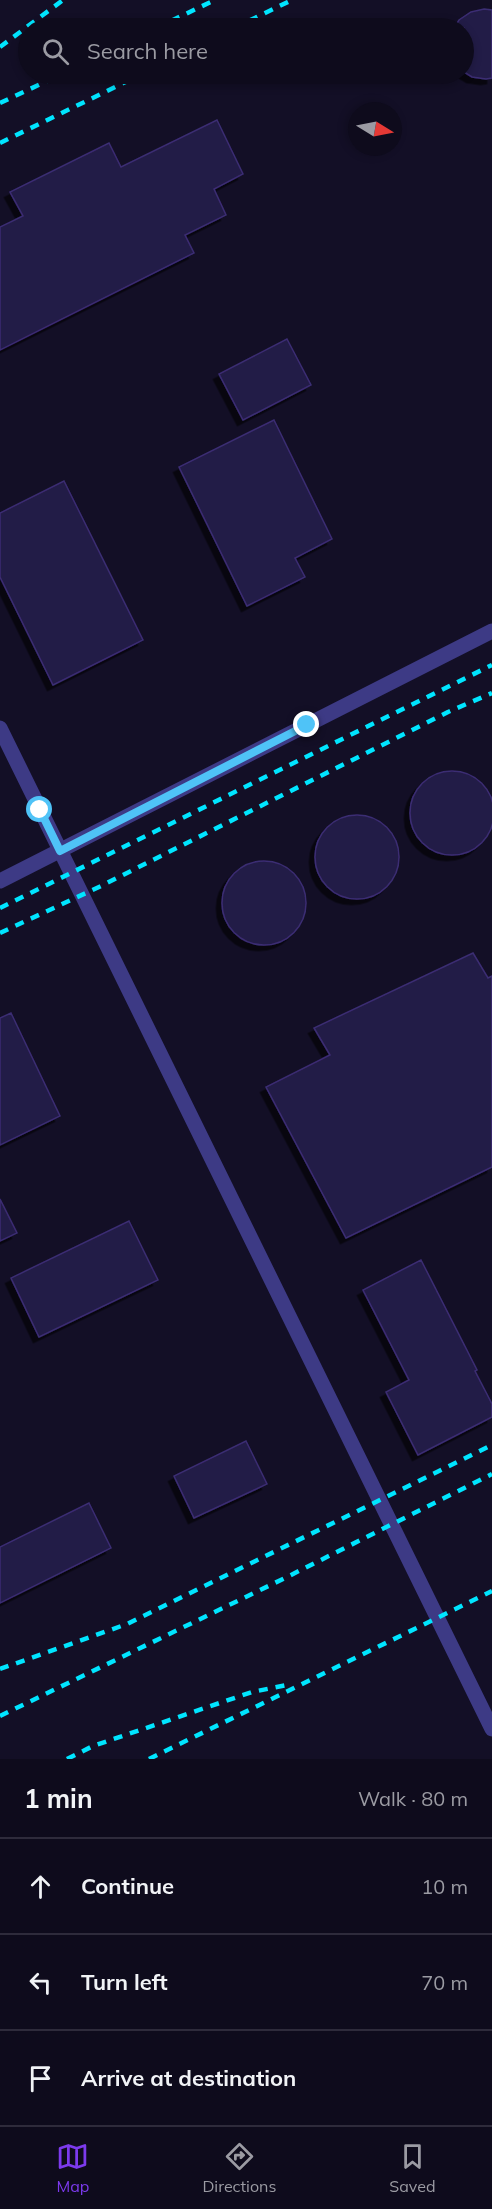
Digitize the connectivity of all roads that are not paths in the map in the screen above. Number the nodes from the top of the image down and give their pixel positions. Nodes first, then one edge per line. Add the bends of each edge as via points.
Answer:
1 (492, 631) edge
2 (0, 728) edge
3 (60, 851) junction
4 (0, 881) edge
5 (492, 1729) edge

1 - 3 street
2 - 3 street
3 - 4 street
3 - 5 street

